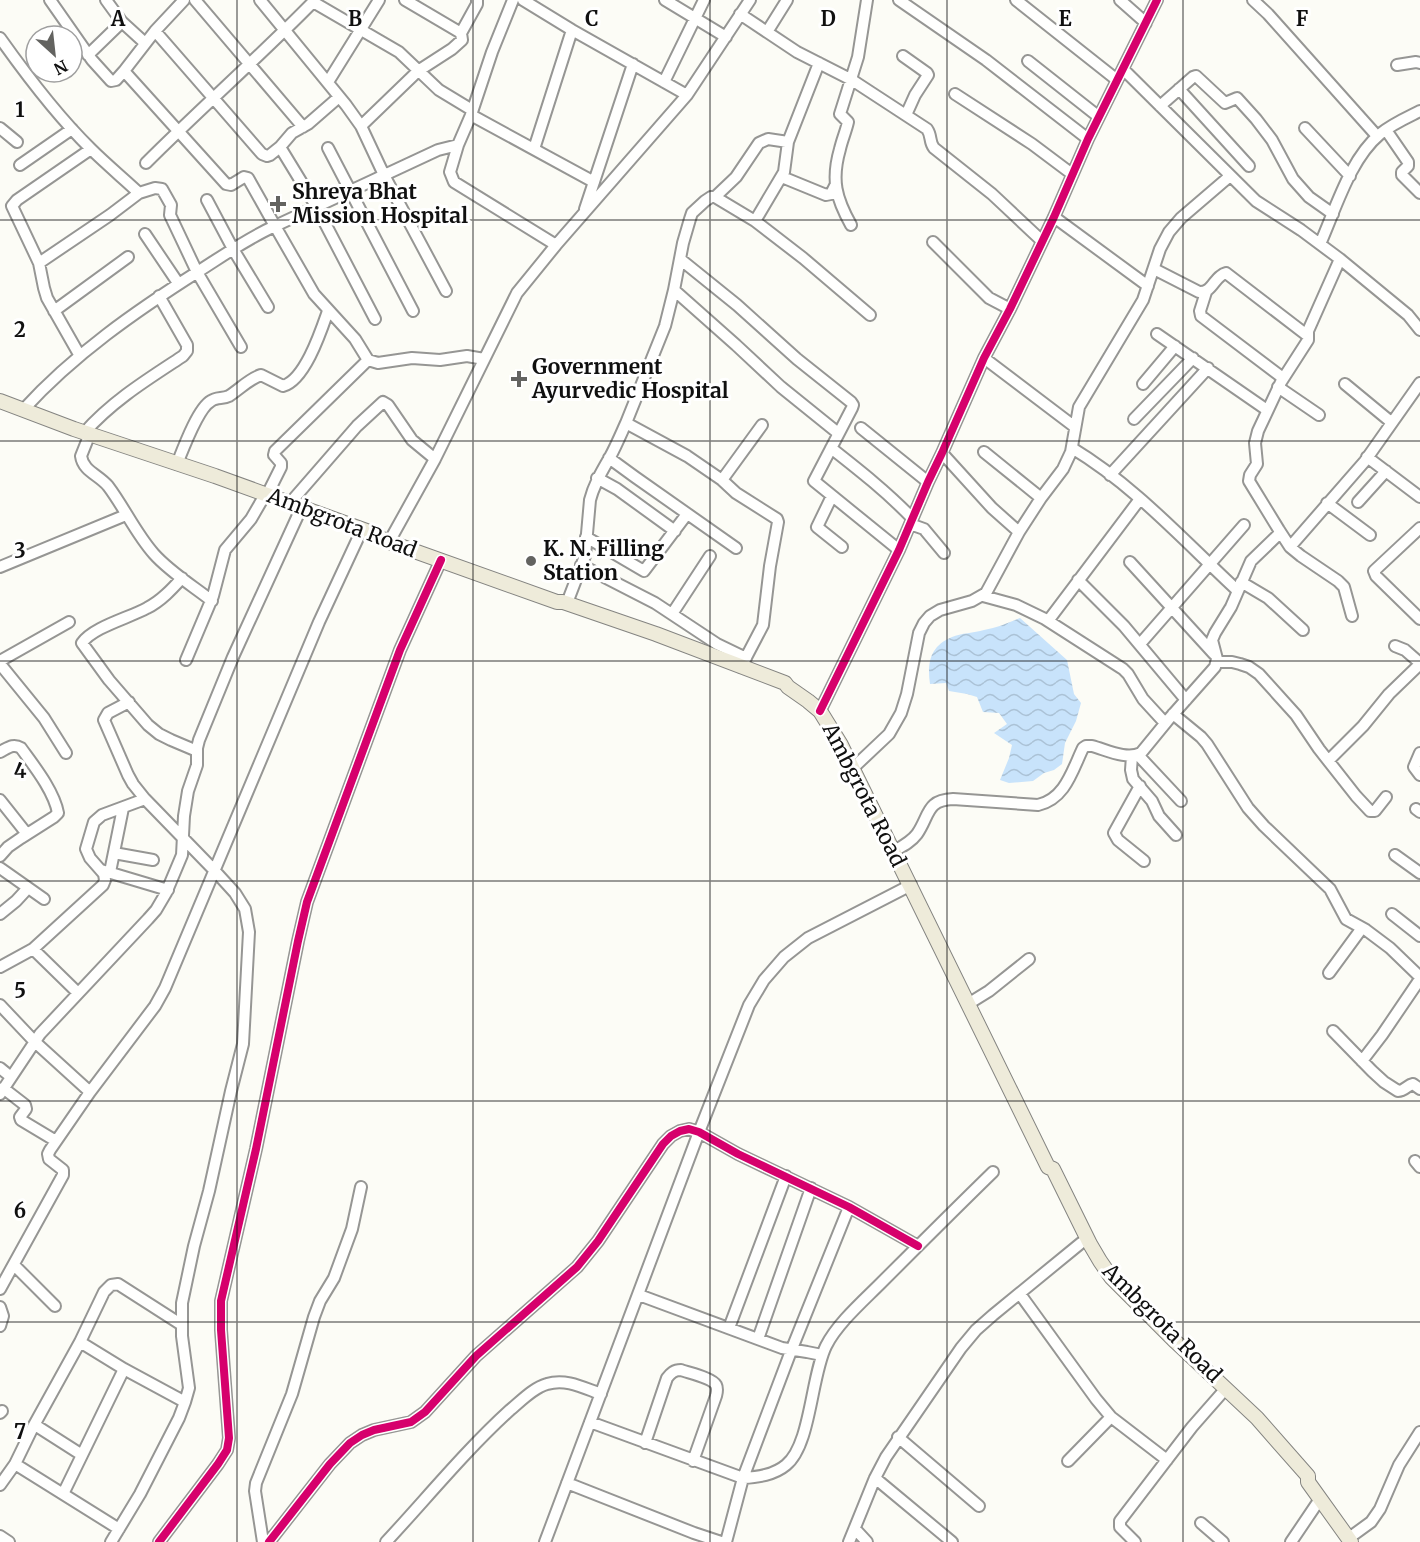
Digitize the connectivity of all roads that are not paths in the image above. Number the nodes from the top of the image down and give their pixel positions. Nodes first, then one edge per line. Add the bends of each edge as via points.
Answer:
1 (50, 0) edge
2 (106, 0) edge
3 (184, 0) edge
4 (195, 0) edge
5 (260, 0) edge
6 (379, 0) edge
7 (405, 0) edge
8 (477, 0) edge
9 (513, 0) edge
10 (523, 0) edge
11 (665, 0) edge
12 (704, 0) edge
13 (750, 0) edge
14 (787, 0) edge
15 (867, 0) edge
16 (899, 0) edge
17 (1016, 0) edge
18 (1120, 0) edge
19 (1157, 0) edge
20 (1253, 0) edge
21 (314, 1) edge
22 (740, 14) junction
23 (694, 18) junction
24 (122, 22) junction
25 (1146, 23) junction
26 (761, 28) junction
27 (285, 30) junction
28 (361, 30) junction
29 (572, 30) junction
30 (155, 31) junction
31 (460, 33) junction
32 (726, 36) junction
33 (1, 43) edge
34 (145, 43) junction
35 (88, 55) junction
36 (903, 56) dead end
37 (1028, 62) dead end
38 (249, 63) junction
39 (819, 63) junction
40 (1420, 63) edge
41 (633, 64) junction
42 (1397, 64) dead end
43 (1123, 69) junction
44 (124, 71) junction
45 (418, 71) junction
46 (852, 80) junction
47 (1118, 80) junction
48 (328, 82) junction
49 (664, 82) junction
50 (1179, 89) junction
51 (955, 94) dead end
52 (687, 95) junction
53 (339, 97) junction
54 (214, 99) junction
55 (1160, 106) junction
56 (1420, 111) edge
57 (472, 112) junction
58 (906, 115) junction
59 (1099, 117) junction
60 (361, 126) junction
61 (303, 127) junction
62 (0, 128) edge
63 (1305, 128) dead end
64 (72, 129) junction
65 (178, 131) junction
66 (1381, 133) junction
67 (1088, 140) junction
68 (788, 141) junction
69 (16, 142) dead end
70 (458, 145) junction
71 (280, 147) junction
72 (328, 148) dead end
73 (534, 148) junction
74 (91, 149) junction
75 (146, 164) dead end
76 (20, 165) dead end
77 (1249, 166) dead end
78 (1072, 174) junction
79 (384, 175) junction
80 (1230, 176) junction
81 (1350, 176) junction
82 (782, 177) junction
83 (594, 182) junction
84 (835, 186) junction
85 (351, 190) junction
86 (139, 193) junction
87 (1420, 193) edge
88 (715, 197) junction
89 (207, 200) dead end
90 (316, 206) junction
91 (583, 214) junction
92 (1333, 214) junction
93 (1054, 217) junction
94 (755, 221) junction
95 (851, 225) dead end
96 (275, 226) junction
97 (145, 234) dead end
98 (1042, 240) junction
99 (933, 242) dead end
100 (1320, 244) junction
101 (556, 245) junction
102 (233, 249) junction
103 (128, 257) dead end
104 (680, 259) junction
105 (1340, 259) junction
106 (39, 263) junction
107 (1154, 269) junction
108 (198, 272) junction
109 (178, 283) junction
110 (1148, 286) junction
111 (674, 290) junction
112 (446, 291) dead end
113 (1206, 292) junction
114 (159, 296) junction
115 (268, 307) dead end
116 (1010, 309) junction
117 (413, 310) dead end
118 (54, 311) junction
119 (328, 311) junction
120 (870, 315) dead end
121 (375, 318) dead end
122 (1420, 330) edge
123 (1156, 334) dead end
124 (1308, 336) junction
125 (1175, 346) junction
126 (241, 347) dead end
127 (80, 356) junction
128 (984, 358) junction
129 (1193, 358) junction
130 (484, 359) junction
131 (368, 360) junction
132 (1208, 368) junction
133 (1281, 382) junction
134 (1420, 383) edge
135 (1143, 384) dead end
136 (1345, 384) dead end
137 (0, 401) edge
138 (23, 410) junction
139 (1266, 410) junction
140 (0, 411) edge
141 (1319, 416) dead end
142 (1134, 419) dead end
143 (1391, 422) junction
144 (626, 423) junction
145 (762, 425) dead end
146 (1075, 427) junction
147 (861, 428) dead end
148 (838, 433) junction
149 (85, 437) junction
150 (831, 448) junction
151 (1072, 448) junction
152 (984, 452) dead end
153 (942, 453) junction
154 (1367, 457) junction
155 (609, 458) junction
156 (435, 459) junction
157 (177, 464) junction
158 (1386, 471) junction
159 (1110, 475) junction
160 (597, 478) junction
161 (722, 480) junction
162 (928, 482) junction
163 (832, 496) junction
164 (265, 497) junction
165 (1420, 497) edge
166 (1041, 498) junction
167 (1140, 499) junction
168 (1358, 502) dead end
169 (1327, 503) junction
170 (294, 508) junction
171 (687, 514) junction
172 (126, 515) junction
173 (911, 521) junction
174 (1244, 525) dead end
175 (1420, 528) edge
176 (675, 531) junction
177 (1019, 532) junction
178 (1280, 533) junction
179 (1370, 535) dead end
180 (360, 536) junction
181 (586, 537) junction
182 (386, 540) junction
183 (842, 547) dead end
184 (1290, 547) junction
185 (736, 548) dead end
186 (899, 550) junction
187 (944, 553) dead end
188 (710, 556) dead end
189 (441, 560) junction
190 (1130, 562) dead end
191 (1209, 564) junction
192 (582, 565) junction
193 (0, 567) edge
194 (182, 578) junction
195 (1078, 580) junction
196 (1240, 586) junction
197 (982, 596) junction
198 (212, 600) junction
199 (564, 603) junction
200 (1172, 607) junction
201 (672, 614) junction
202 (1352, 616) dead end
203 (1420, 619) edge
204 (1048, 621) junction
205 (69, 622) dead end
206 (1303, 630) dead end
207 (1140, 644) junction
208 (1395, 646) dead end
209 (1216, 659) junction
210 (186, 660) dead end
211 (743, 662) junction
212 (0, 663) edge
213 (1420, 664) edge
214 (788, 687) junction
215 (1186, 700) junction
216 (129, 702) junction
217 (820, 711) junction
218 (1169, 719) junction
219 (197, 751) junction
220 (0, 752) edge
221 (66, 753) dead end
222 (1420, 753) edge
223 (1135, 755) junction
224 (1329, 760) junction
225 (853, 768) junction
226 (1420, 775) edge
227 (1140, 786) junction
228 (1386, 797) dead end
229 (144, 799) junction
230 (0, 800) edge
231 (1181, 801) dead end
232 (123, 808) junction
233 (27, 834) junction
234 (1176, 835) dead end
235 (0, 837) edge
236 (183, 839) junction
237 (8, 847) junction
238 (894, 851) junction
239 (114, 853) junction
240 (1395, 855) dead end
241 (0, 856) edge
242 (153, 860) dead end
243 (1144, 861) dead end
244 (0, 868) edge
245 (214, 870) junction
246 (105, 871) junction
247 (1420, 873) edge
248 (911, 885) junction
249 (28, 888) junction
250 (168, 890) junction
251 (44, 899) dead end
252 (0, 914) edge
253 (1392, 914) dead end
254 (1362, 928) junction
255 (1420, 936) edge
256 (33, 949) junction
257 (1029, 959) dead end
258 (0, 967) edge
259 (1329, 974) dead end
260 (1420, 978) edge
261 (78, 993) junction
262 (968, 1004) junction
263 (0, 1005) edge
264 (1333, 1031) dead end
265 (35, 1041) junction
266 (1362, 1061) junction
267 (0, 1068) edge
268 (11, 1077) junction
269 (1420, 1089) edge
270 (2, 1091) edge
271 (90, 1092) junction
272 (699, 1132) junction
273 (56, 1141) junction
274 (1048, 1167) junction
275 (993, 1172) dead end
276 (786, 1176) junction
277 (361, 1187) dead end
278 (811, 1188) junction
279 (849, 1207) junction
280 (1081, 1243) junction
281 (918, 1246) junction
282 (14, 1265) junction
283 (0, 1289) edge
284 (1020, 1294) junction
285 (639, 1295) junction
286 (55, 1306) dead end
287 (0, 1307) edge
288 (182, 1324) junction
289 (0, 1326) edge
290 (729, 1328) junction
291 (758, 1339) junction
292 (80, 1342) junction
293 (791, 1350) junction
294 (822, 1355) junction
295 (124, 1369) junction
296 (601, 1394) junction
297 (1221, 1394) junction
298 (186, 1402) junction
299 (1111, 1417) junction
300 (590, 1422) junction
301 (34, 1425) junction
302 (1420, 1432) edge
303 (898, 1437) junction
304 (645, 1443) junction
305 (82, 1455) junction
306 (1167, 1460) junction
307 (693, 1461) junction
308 (1068, 1461) dead end
309 (15, 1464) junction
310 (743, 1478) junction
311 (875, 1478) junction
312 (1, 1482) edge
313 (1308, 1482) junction
314 (567, 1483) junction
315 (63, 1494) junction
316 (1320, 1498) junction
317 (979, 1506) dead end
318 (1202, 1522) dead end
319 (119, 1529) junction
320 (855, 1529) junction
321 (0, 1536) edge
322 (692, 1538) edge
323 (1350, 1540) edge
324 (9, 1542) edge
325 (111, 1542) edge
326 (159, 1542) edge
327 (264, 1542) edge
328 (269, 1542) edge
329 (386, 1542) edge
330 (545, 1542) edge
331 (721, 1542) edge
332 (726, 1542) edge
333 (849, 1542) edge
334 (867, 1542) edge
335 (952, 1542) edge
336 (1135, 1542) edge
337 (1223, 1542) edge
338 (1291, 1542) edge

1 - 35 street
2 - 24 street
3 - 30 street
4 - 38 street
5 - 27 street
6 - 28 street
7 - 31 street
8 - 31 street
9 - 57 street
10 - 29 street
11 - 23 street
12 - 23 street
13 - 22 street
14 - 26 street
15 - 46 street
16 - 67 street via 986,60
17 - 47 street
18 - 25 street
19 - 25 street
20 - 66 street
21 - 27 street
21 - 28 street
22 - 26 street
22 - 32 street
23 - 32 street
23 - 49 street
24 - 34 street
24 - 35 street
25 - 43 street
26 - 39 street
27 - 38 street
27 - 48 street
28 - 45 street via 399,52
28 - 48 street
29 - 41 street
29 - 73 street
30 - 34 street
30 - 54 street
31 - 45 street via 463,38 459,44
32 - 52 street
33 - 64 street
34 - 44 street
35 - 44 street via 113,82
36 - 58 street via 928,74
37 - 59 street
38 - 54 street
38 - 61 street
39 - 46 street
39 - 68 street
40 - 42 street
41 - 49 street
41 - 83 street
43 - 47 street
43 - 55 street
44 - 65 street
45 - 57 street
45 - 60 street
46 - 58 street
46 - 84 street via 840,114 848,122 836,165
47 - 59 street
48 - 53 street
49 - 52 street
50 - 55 street
50 - 77 street
50 - 92 street via 1196,76 1225,103 1236,98 1272,140 1293,179 1309,197
51 - 78 street
52 - 91 street
53 - 60 street
53 - 61 street
54 - 65 street
54 - 71 street via 262,154 268,156
55 - 80 street
56 - 66 street
57 - 70 street
57 - 73 street
58 - 98 street via 927,129 934,148
59 - 67 street
60 - 79 street
61 - 71 street
62 - 69 street
63 - 81 street
64 - 74 street
64 - 76 street
65 - 75 street
65 - 96 street via 226,184 248,178
66 - 81 street via 1362,153
66 - 87 street via 1408,162 1402,175
67 - 78 street
68 - 82 street
68 - 88 street via 768,139 759,143 736,177
70 - 79 street
70 - 101 street via 450,172 454,182
71 - 90 street
72 - 85 street
73 - 83 street
74 - 86 street
74 - 106 street via 12,204
78 - 93 street
79 - 85 street
79 - 112 street
80 - 100 street via 1263,207
80 - 107 street via 1174,225
81 - 92 street
82 - 84 street via 826,195
82 - 94 street
83 - 91 street
84 - 95 street
85 - 90 street
85 - 117 street
86 - 106 street
86 - 108 street via 162,189 171,205 170,215
88 - 94 street
88 - 104 street via 692,213
89 - 102 street
90 - 96 street
90 - 121 street
91 - 101 street
92 - 100 street
93 - 98 street
93 - 110 street
94 - 120 street
96 - 102 street
96 - 119 street
97 - 109 street
98 - 116 street
99 - 116 street via 989,298
100 - 105 street
101 - 130 street via 517,293
102 - 108 street
102 - 115 street
103 - 118 street
104 - 111 street
104 - 148 street via 853,404
105 - 122 street via 1408,315
105 - 124 street
106 - 118 street
107 - 110 street
107 - 113 street
108 - 109 street
108 - 126 street
109 - 114 street
110 - 146 street via 1079,407
111 - 144 street via 665,326
111 - 148 street
113 - 124 street via 1226,273
113 - 133 street via 1201,316
114 - 127 street
114 - 149 street via 187,351 97,417
116 - 128 street
118 - 127 street
119 - 131 street via 355,339
119 - 157 street via 314,348 294,380 283,386 261,375 229,396 210,401
123 - 125 street
124 - 133 street
125 - 129 street
125 - 135 street
127 - 138 street
128 - 146 street
128 - 153 street
129 - 132 street
129 - 142 street
130 - 131 street via 467,356 378,363
130 - 156 street
131 - 164 street via 275,451 274,457 281,467
132 - 139 street
132 - 159 street
133 - 139 street
133 - 141 street
134 - 143 street
136 - 143 street
137 - 138 main road, Ambgrota Road
138 - 149 main road, Ambgrota Road
139 - 178 street via 1256,437 1257,467 1249,481
140 - 149 main road
143 - 154 street
144 - 155 street
144 - 161 street
145 - 161 street
146 - 151 street
147 - 162 street
148 - 150 street
149 - 157 main road, Ambgrota Road
149 - 164 main road
149 - 172 street via 82,463 107,485
150 - 163 street via 814,481
150 - 173 street via 896,501
151 - 159 street
151 - 166 street via 1063,469
152 - 166 street
153 - 162 street
153 - 177 street
154 - 158 street
154 - 169 street
155 - 160 street
155 - 171 street
156 - 170 street via 412,440 383,402 357,426
156 - 182 street
157 - 164 main road, Ambgrota Road
158 - 165 street
158 - 168 street
159 - 167 street
160 - 176 street
160 - 181 street
161 - 211 street via 778,520 763,625
162 - 173 street
163 - 183 street via 817,527
163 - 186 street
164 - 170 main road, Ambgrota Road
164 - 198 street via 225,550
166 - 177 street
167 - 191 street
167 - 195 street
169 - 179 street
169 - 184 street
170 - 180 main road
170 - 182 main road, Ambgrota Road
170 - 219 street
171 - 176 street
171 - 185 street
172 - 193 street
172 - 194 street via 153,553
173 - 186 street
173 - 187 street via 926,531
174 - 191 street
175 - 203 street via 1374,571
176 - 181 street via 644,571
177 - 197 street
178 - 184 street
178 - 196 street via 1251,561
180 - 182 main road
180 - 245 street
181 - 192 street
182 - 189 main road, Ambgrota Road
184 - 202 street via 1344,587
186 - 217 street
188 - 201 street
189 - 199 main road, Ambgrota Road
189 - 326 street via 396,661 307,902 221,1301 227,1450
190 - 200 street
191 - 196 street
191 - 200 street
192 - 199 street
192 - 201 street
194 - 198 street
194 - 216 street via 155,604 111,624 82,643
195 - 204 street
195 - 207 street
196 - 206 street via 1268,598
196 - 209 street via 1212,640
197 - 204 street via 1016,605
197 - 225 street via 940,610 924,623 902,713 889,734
198 - 210 street
199 - 211 main road, Ambgrota Road
199 - 214 main road via 562,606 580,614 741,675
200 - 207 street
200 - 209 street
201 - 211 street
204 - 218 street via 1123,669 1143,699
205 - 212 street
207 - 215 street
208 - 213 street
209 - 215 street via 1215,667
209 - 224 street via 1249,667 1259,674
211 - 214 main road, Ambgrota Road
212 - 221 street
213 - 224 street
214 - 217 main road, Ambgrota Road
215 - 218 street
216 - 219 street via 159,734
216 - 229 street via 108,713 104,720 128,775
217 - 225 main road, Ambgrota Road
218 - 223 street
218 - 254 street via 1207,744 1255,816 1330,888 1346,919
219 - 236 street
220 - 233 street via 13,745 21,748 58,809 56,816
222 - 226 street via 1414,764
223 - 227 street via 1132,774
223 - 231 street
223 - 238 street via 1086,746 1060,794 1047,803 940,801 931,807 911,841
224 - 228 street via 1370,812
225 - 238 main road, Ambgrota Road
227 - 234 street
227 - 243 street via 1114,832
229 - 232 street
229 - 236 street
230 - 233 street
232 - 239 street
232 - 246 street via 96,819 87,844 86,852
233 - 237 street
235 - 237 street
236 - 245 street
236 - 250 street via 182,855
237 - 241 street
238 - 248 main road, Ambgrota Road
239 - 242 street
239 - 246 street
240 - 247 street
244 - 249 street
245 - 271 street via 155,1006
245 - 288 street via 240,900 247,917 247,992 243,1044 194,1246 182,1304
246 - 250 street
246 - 256 street via 103,885
248 - 262 main road, Ambgrota Road
248 - 272 street via 808,938 764,980 749,1005
249 - 251 street
249 - 252 street
250 - 261 street via 152,915
253 - 255 street
254 - 259 street
254 - 260 street via 1390,948
256 - 258 street
256 - 261 street
257 - 262 street
260 - 266 street
261 - 265 street
262 - 274 main road, Ambgrota Road
263 - 265 street
264 - 266 street
265 - 268 street
265 - 271 street
266 - 269 street via 1398,1092 1413,1083
267 - 268 street
268 - 270 street
270 - 273 street via 25,1105 21,1120
271 - 273 street
272 - 276 street
272 - 285 street
272 - 328 street via 688,1129 671,1136 577,1267 476,1356 417,1419 375,1430 350,1443
273 - 282 street via 48,1156 63,1170 63,1175
274 - 280 main road via 1047,1173
274 - 313 main road, Ambgrota Road via 1053,1169 1090,1244 1112,1277 1264,1426 1308,1476
275 - 281 street
276 - 278 street
276 - 290 street
277 - 327 street via 352,1229 320,1301 292,1394 256,1483
278 - 279 street
278 - 291 street
279 - 281 street
279 - 293 street
280 - 284 street
280 - 297 main road via 1099,1274
281 - 294 street via 837,1330
282 - 283 street
282 - 286 street
284 - 299 street
284 - 303 street via 961,1348
285 - 290 street
285 - 296 street
287 - 289 street
288 - 292 street via 114,1284 104,1292
288 - 298 street via 189,1388
290 - 291 street
291 - 293 street
292 - 295 street
292 - 301 street
293 - 294 street
293 - 310 street
294 - 310 street via 797,1452 787,1465 774,1472
295 - 298 street
295 - 305 street
296 - 300 street
296 - 329 street via 560,1382 536,1389 466,1453
297 - 306 street
297 - 313 main road via 1302,1481
298 - 319 street
299 - 306 street
299 - 308 street
300 - 304 street
300 - 314 street
301 - 305 street
301 - 309 street
302 - 323 street via 1399,1465 1380,1509
303 - 311 street
303 - 317 street
304 - 307 street
304 - 307 street via 670,1373 681,1370 711,1381 716,1385 716,1396
305 - 315 street
306 - 336 street via 1120,1521 1120,1527
307 - 310 street
309 - 312 street
309 - 315 street
310 - 332 street
311 - 320 street
311 - 335 street
313 - 316 main road, Ambgrota Road
314 - 322 street
314 - 330 street
315 - 319 street
316 - 323 main road, Ambgrota Road
316 - 338 street
318 - 337 street
319 - 325 street
320 - 333 street
320 - 334 street
321 - 324 street
322 - 331 street

